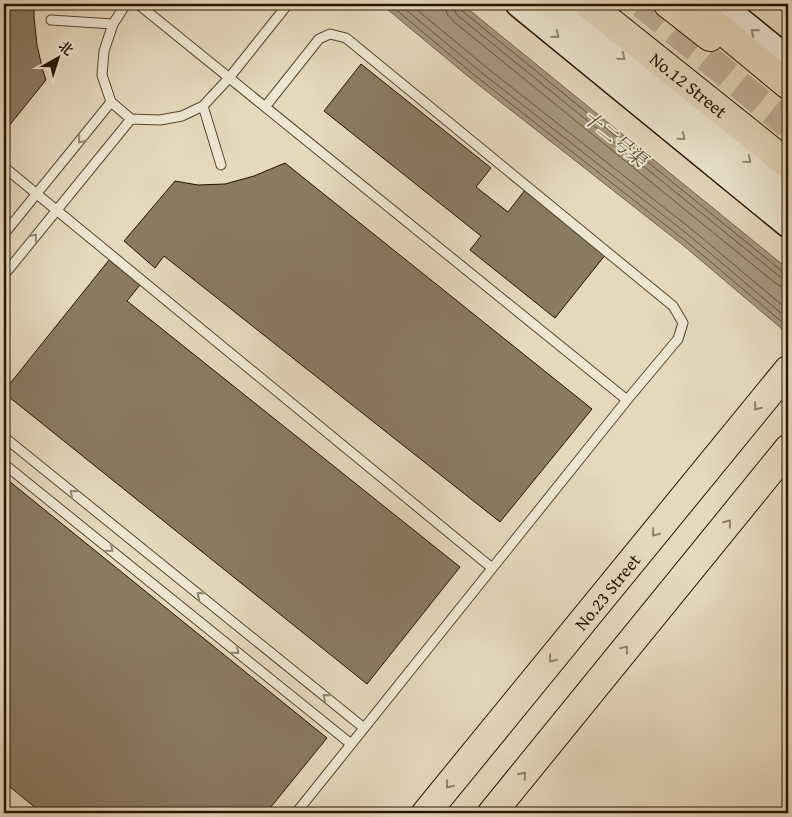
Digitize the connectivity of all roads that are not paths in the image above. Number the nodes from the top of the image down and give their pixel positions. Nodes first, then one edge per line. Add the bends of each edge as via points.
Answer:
1 (126, 4) edge
2 (138, 4) edge
3 (288, 4) edge
4 (519, 4) edge
5 (557, 4) edge
6 (588, 4) edge
7 (668, 4) edge
8 (690, 4) edge
9 (719, 4) edge
10 (51, 20) dead end
11 (112, 24) junction
12 (788, 60) edge
13 (229, 78) junction
14 (788, 85) edge
15 (788, 98) edge
16 (111, 102) junction
17 (203, 106) junction
18 (265, 106) junction
19 (131, 119) junction
20 (788, 164) edge
21 (221, 165) dead end
22 (4, 167) edge
23 (788, 193) edge
24 (36, 194) junction
25 (56, 210) junction
26 (788, 224) edge
27 (4, 234) edge
28 (4, 275) edge
29 (788, 370) edge
30 (627, 400) junction
31 (4, 437) edge
32 (788, 449) edge
33 (4, 464) edge
34 (492, 568) junction
35 (364, 728) junction
36 (351, 744) junction
37 (296, 813) edge
38 (426, 813) edge
39 (492, 813) edge

1 - 11 lane
2 - 13 lane
3 - 13 lane
4 -> 26 main road
5 -> 23 main road
6 - 20 main road, No.12 Street
7 - 15 main road
8 - 14 main road
12 -> 9 main road
10 - 11 lane
11 - 16 lane via 104,51 102,75
13 - 17 lane
13 - 18 lane
16 - 19 lane
16 -> 24 lane
17 - 19 lane via 182,116 160,120
17 - 21 lane
18 - 30 lane
18 - 30 lane via 319,39 330,34 346,38 673,306 683,322 678,339
19 - 25 lane
22 - 24 lane
24 - 25 lane
24 - 27 lane
28 -> 25 lane
25 - 34 lane
29 -> 38 main road, No.23 Street
30 - 34 lane
35 -> 31 lane
39 -> 32 main road
33 -> 36 lane
34 - 35 lane
35 - 36 lane
36 - 37 lane

